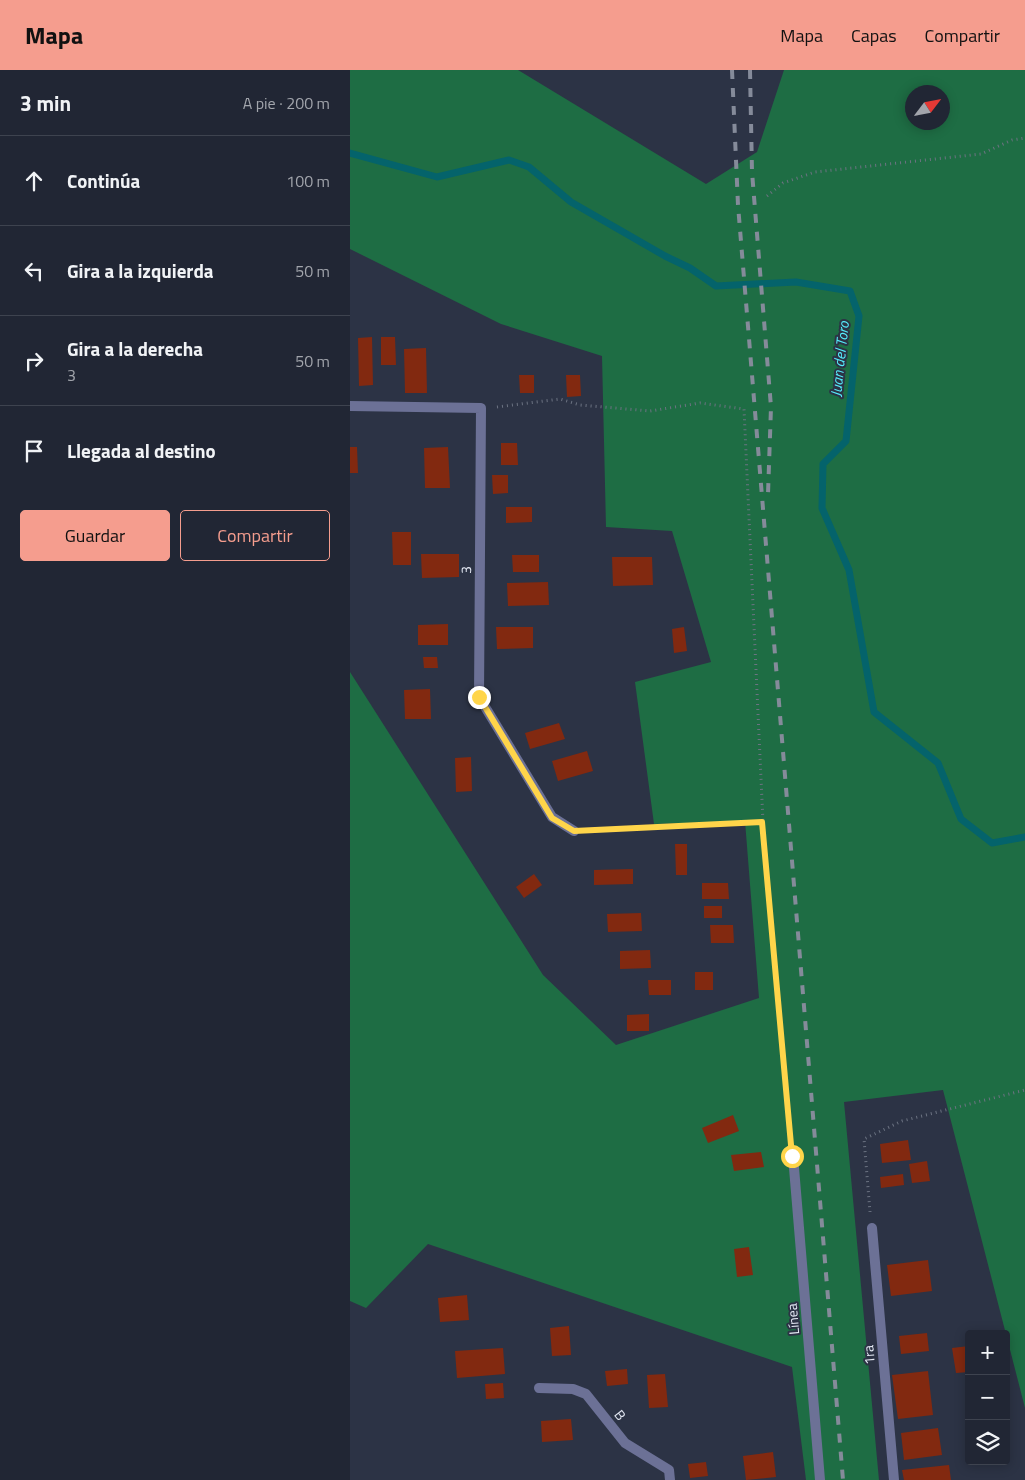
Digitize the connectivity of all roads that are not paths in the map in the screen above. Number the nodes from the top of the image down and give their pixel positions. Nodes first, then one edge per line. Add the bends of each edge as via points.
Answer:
1 (350, 406) edge
2 (574, 831) road end
3 (792, 1156) road end
4 (872, 1228) road end
5 (539, 1388) dead end
6 (670, 1480) edge
7 (820, 1480) edge
8 (894, 1480) edge

1 - 2 street, 3 via 481,408 479,697 552,818
3 - 7 street, Línea
4 - 8 street, 1ra
5 - 6 street, B via 573,1388 586,1394 625,1443 669,1470

